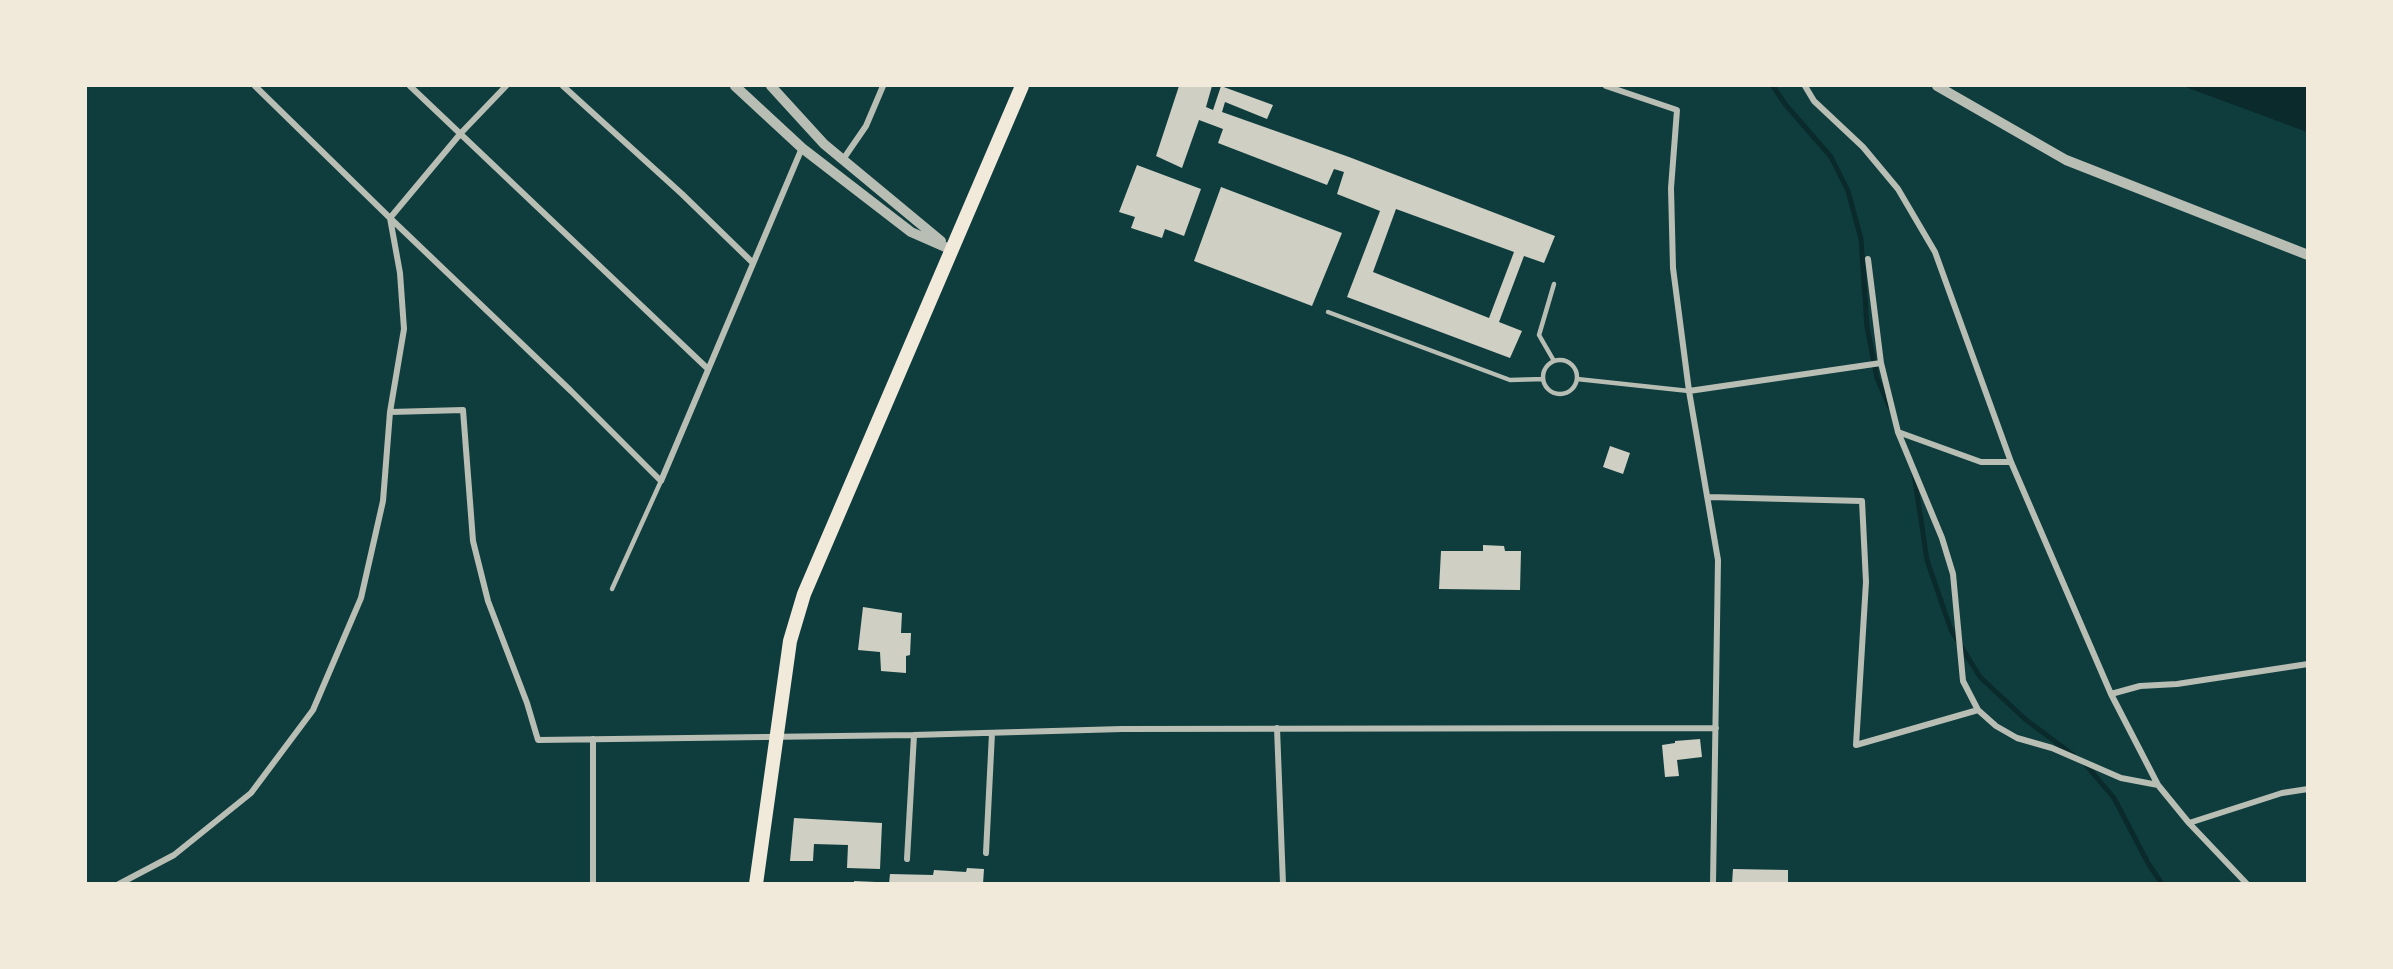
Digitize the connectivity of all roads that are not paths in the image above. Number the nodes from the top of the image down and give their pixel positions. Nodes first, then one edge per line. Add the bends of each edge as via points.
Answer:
1 (255, 86) edge
2 (410, 86) edge
3 (506, 86) edge
4 (562, 86) edge
5 (735, 86) edge
6 (771, 86) edge
7 (883, 86) edge
8 (1022, 86) edge
9 (1606, 86) edge
10 (1805, 86) edge
11 (1937, 86) edge
12 (461, 133) junction
13 (802, 148) junction
14 (844, 158) junction
15 (390, 218) junction
16 (952, 250) junction
17 (2307, 255) edge
18 (1868, 259) dead end
19 (753, 263) junction
20 (1554, 284) dead end
21 (1328, 312) dead end
22 (1554, 361) junction
23 (1881, 363) junction
24 (708, 369) junction
25 (1543, 379) junction
26 (1576, 379) junction
27 (1689, 391) junction
28 (390, 412) junction
29 (1898, 432) junction
30 (2011, 462) junction
31 (661, 481) junction
32 (1709, 497) junction
33 (612, 589) dead end
34 (2307, 664) edge
35 (2111, 694) junction
36 (1978, 710) junction
37 (1277, 728) junction
38 (1716, 728) junction
39 (992, 733) junction
40 (914, 735) junction
41 (775, 736) junction
42 (593, 739) junction
43 (2158, 786) junction
44 (2307, 789) edge
45 (2188, 824) junction
46 (986, 853) dead end
47 (908, 859) dead end
48 (119, 884) edge
49 (593, 884) edge
50 (756, 884) edge
51 (1283, 884) edge
52 (1713, 884) edge
53 (2247, 884) edge

1 - 15 street
2 - 12 street
3 - 12 street
4 - 19 street
5 - 13 street
6 - 14 street via 824,144
7 - 14 street via 866,126
8 - 16 main road
9 - 27 street via 1677,110 1671,188 1673,268
10 - 30 street via 1814,101 1863,147 1898,189 1935,252
11 - 17 street via 2066,160
12 - 15 street
12 - 24 street
13 - 16 street via 911,232
13 - 19 street
14 - 16 street
15 - 28 street via 400,273 404,329
15 - 31 street
16 - 41 main road via 804,594 790,641
18 - 23 street
19 - 24 street
20 - 22 lane via 1539,335
21 - 25 lane via 1510,380
22 - 25 lane via 1545,368
22 - 26 lane via 1570,364
23 - 27 street
23 - 29 street
24 - 31 street
25 - 26 lane via 1547,389 1562,394 1572,389
26 - 27 lane
27 - 32 street
28 - 42 street via 463,410 473,541 488,601 538,740
28 - 48 street via 383,501 361,598 313,710 251,793 174,855
29 - 30 street via 1981,462
29 - 36 street via 1953,574 1963,681
30 - 35 street
31 - 33 lane
32 - 36 street via 1862,501 1866,582 1856,745
32 - 38 street via 1718,560
34 - 35 street via 2140,686
35 - 43 street
36 - 43 street via 2017,738 2052,748 2121,778
37 - 38 street
37 - 39 street
37 - 51 street
38 - 52 street
39 - 40 street
39 - 46 street
40 - 41 street
40 - 47 street
41 - 42 street
41 - 50 main road
42 - 49 street
43 - 45 street
44 - 45 street via 2282,793
45 - 53 street

